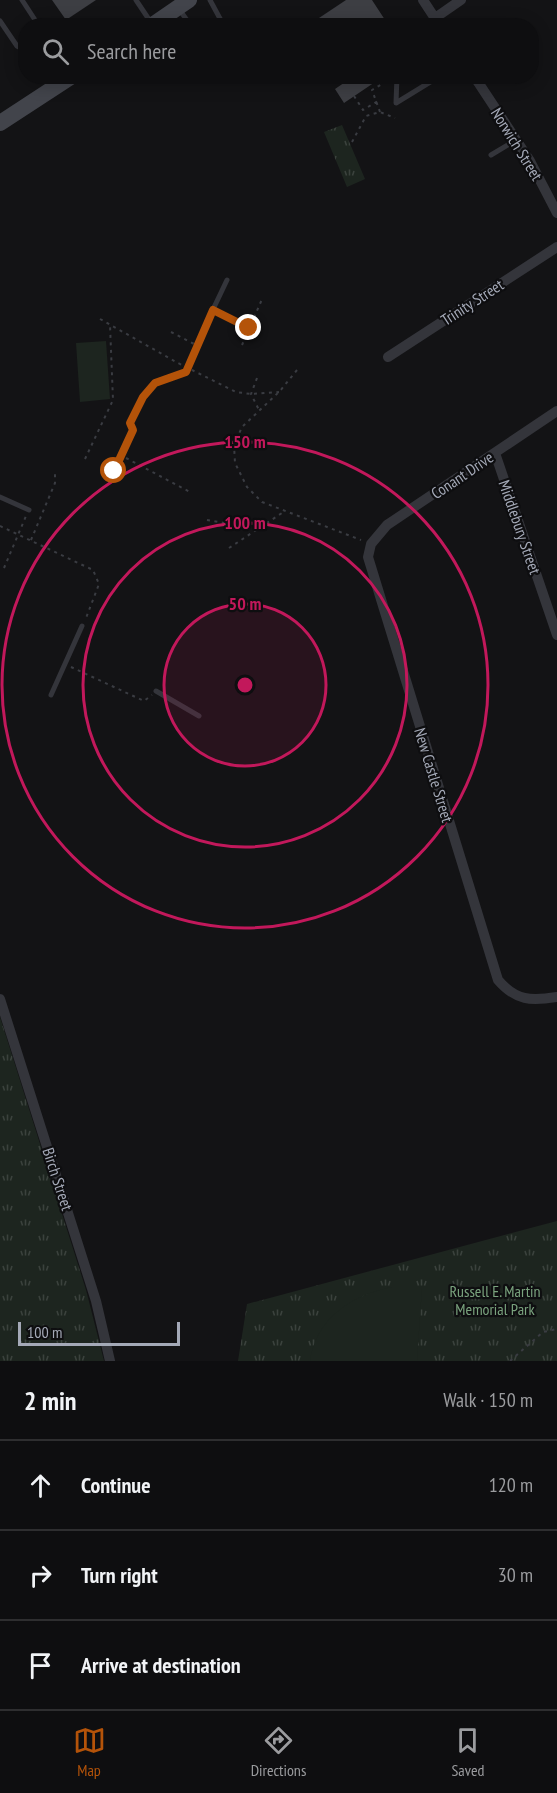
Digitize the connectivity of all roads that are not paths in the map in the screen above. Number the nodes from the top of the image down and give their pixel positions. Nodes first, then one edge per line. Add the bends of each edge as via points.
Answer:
1 (22, 0) edge
2 (136, 0) edge
3 (210, 0) edge
4 (423, 0) edge
5 (461, 0) edge
6 (184, 4) edge
7 (34, 18) edge
8 (147, 18) edge
9 (162, 18) edge
10 (220, 18) edge
11 (434, 18) edge
12 (441, 18) edge
13 (0, 21) edge
14 (18, 47) edge
15 (55, 84) edge
16 (397, 84) edge
17 (427, 84) edge
18 (479, 84) edge
19 (0, 123) edge
20 (516, 140) junction
21 (491, 155) dead end
22 (557, 213) edge
23 (557, 248) edge
24 (228, 280) dead end
25 (208, 320) road end
26 (388, 357) dead end
27 (557, 411) edge
28 (133, 430) road end
29 (495, 453) junction
30 (110, 479) dead end
31 (0, 497) edge
32 (29, 510) dead end
33 (371, 544) joint
34 (82, 626) road end
35 (557, 635) edge
36 (156, 691) road end
37 (51, 695) dead end
38 (200, 716) dead end
39 (557, 998) edge
40 (0, 999) edge
41 (110, 1361) edge

1 - 7 lane
2 - 8 lane
3 - 10 lane
4 - 11 street
5 - 12 street
6 - 9 main road
13 - 14 lane
15 - 19 main road
16 - 17 lane via 396,103
18 - 20 street, Norwich Street
20 - 21 lane
20 - 22 street, Norwich Street
23 - 26 street, Trinity Street
24 - 25 lane
27 - 29 street, Conant Drive
28 - 30 lane
29 - 33 street, Conant Drive via 387,525
29 - 35 street, Middlebury Street
31 - 32 lane
33 - 39 street, New Castle Street via 370,569 498,980 518,997 530,1001
34 - 37 lane
36 - 38 lane
40 - 41 street, Birch Street via 93,1290

